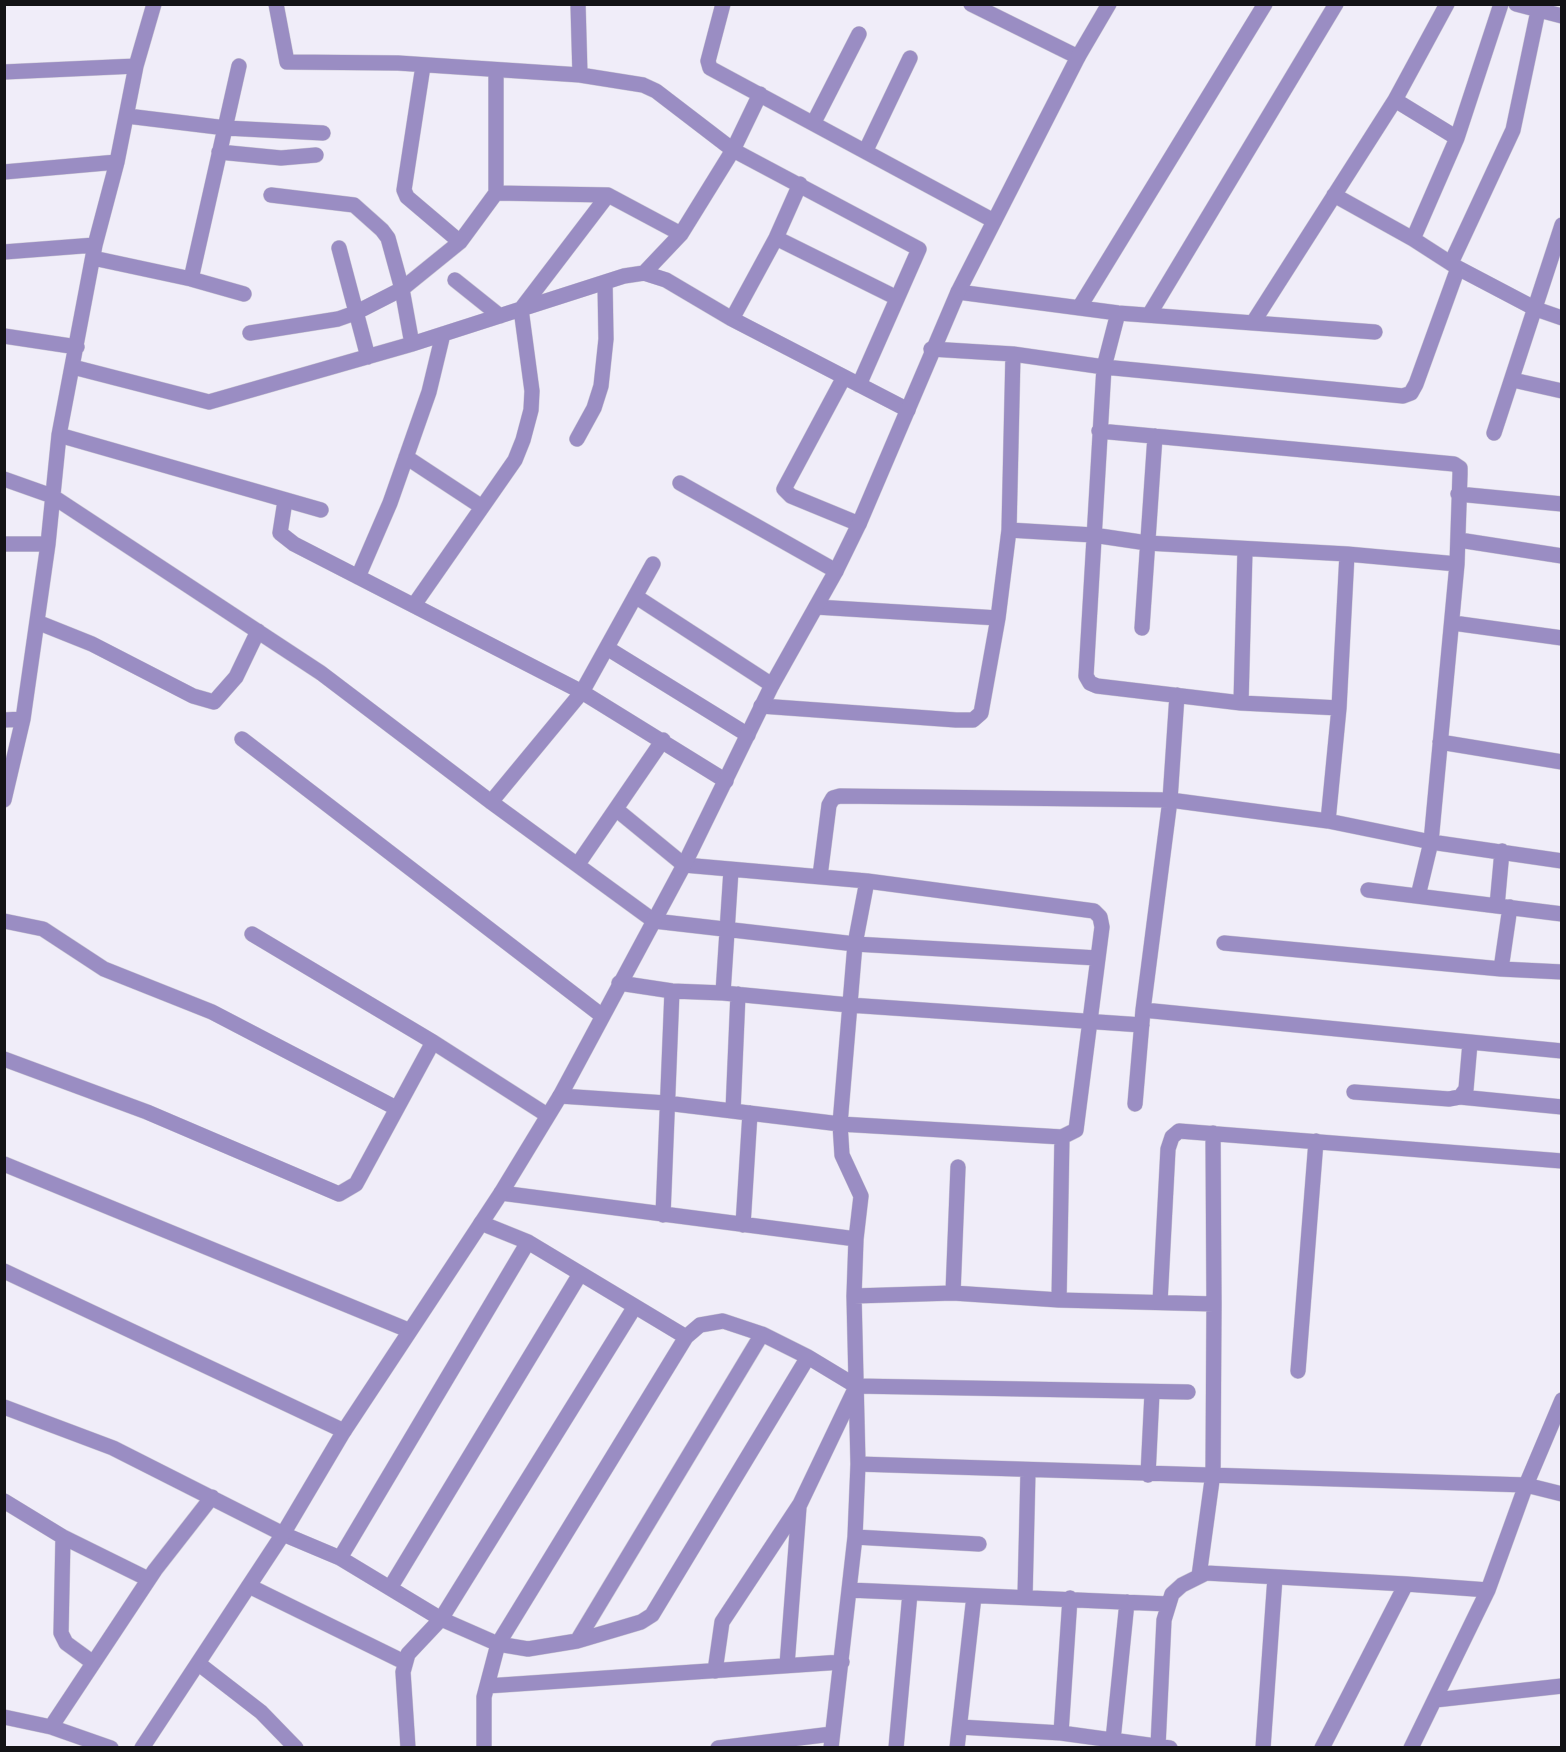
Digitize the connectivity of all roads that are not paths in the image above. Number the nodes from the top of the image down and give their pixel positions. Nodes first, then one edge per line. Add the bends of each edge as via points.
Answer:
1 (154, 4) edge
2 (276, 4) edge
3 (578, 4) edge
4 (723, 4) edge
5 (971, 4) edge
6 (1109, 4) edge
7 (1265, 4) edge
8 (1336, 4) edge
9 (1447, 4) edge
10 (1501, 4) edge
11 (1516, 4) edge
12 (1538, 11) junction
13 (1562, 16) edge
14 (859, 34) dead end
15 (1078, 57) junction
16 (910, 58) dead end
17 (136, 66) junction
18 (239, 66) dead end
19 (423, 66) junction
20 (496, 70) junction
21 (4, 72) edge
22 (580, 75) junction
23 (760, 94) junction
24 (1395, 100) junction
25 (127, 116) junction
26 (814, 122) junction
27 (226, 128) junction
28 (323, 133) dead end
29 (1457, 138) junction
30 (733, 150) junction
31 (866, 150) junction
32 (219, 152) junction
33 (316, 155) dead end
34 (117, 162) junction
35 (4, 172) edge
36 (800, 184) junction
37 (496, 193) junction
38 (271, 195) dead end
39 (608, 195) junction
40 (1334, 195) junction
41 (994, 222) junction
42 (1562, 225) edge
43 (681, 234) junction
44 (776, 238) junction
45 (1413, 239) junction
46 (460, 242) junction
47 (339, 248) dead end
48 (4, 252) edge
49 (94, 252) junction
50 (1454, 266) junction
51 (644, 273) junction
52 (191, 279) junction
53 (455, 280) dead end
54 (605, 282) junction
55 (402, 289) junction
56 (958, 292) junction
57 (244, 294) dead end
58 (897, 298) junction
59 (1079, 308) junction
60 (521, 309) junction
61 (1536, 309) junction
62 (355, 313) junction
63 (1118, 313) junction
64 (1149, 315) junction
65 (500, 316) junction
66 (1562, 318) edge
67 (732, 319) junction
68 (1254, 321) junction
69 (1375, 332) dead end
70 (250, 333) dead end
71 (443, 334) junction
72 (4, 336) edge
73 (412, 344) junction
74 (77, 347) junction
75 (931, 349) junction
76 (1013, 354) junction
77 (368, 357) junction
78 (73, 367) junction
79 (1104, 367) junction
80 (844, 377) junction
81 (1513, 380) junction
82 (859, 385) junction
83 (1562, 391) edge
84 (908, 410) junction
85 (1099, 431) junction
86 (1494, 433) dead end
87 (59, 435) junction
88 (1155, 436) junction
89 (577, 439) dead end
90 (406, 457) junction
91 (4, 479) edge
92 (680, 483) dead end
93 (1458, 494) junction
94 (52, 496) junction
95 (285, 501) junction
96 (1562, 504) edge
97 (482, 507) junction
98 (321, 510) dead end
99 (858, 524) junction
100 (1009, 530) junction
101 (1093, 535) junction
102 (1460, 540) junction
103 (1147, 543) junction
104 (4, 544) edge
105 (48, 544) junction
106 (1245, 550) junction
107 (1347, 554) junction
108 (1562, 556) edge
109 (653, 564) dead end
110 (1457, 564) junction
111 (836, 571) junction
112 (358, 577) junction
113 (635, 596) junction
114 (414, 605) junction
115 (816, 607) junction
116 (998, 618) junction
117 (37, 622) junction
118 (1453, 623) junction
119 (1142, 628) dead end
120 (258, 631) junction
121 (1562, 638) edge
122 (607, 648) junction
123 (772, 685) junction
124 (582, 692) junction
125 (1177, 696) junction
126 (1241, 703) junction
127 (761, 706) junction
128 (1339, 708) junction
129 (23, 719) junction
130 (4, 720) edge
131 (748, 735) junction
132 (242, 739) dead end
133 (663, 740) junction
134 (1440, 742) junction
135 (1562, 762) edge
136 (726, 781) junction
137 (4, 800) edge
138 (1170, 800) junction
139 (490, 802) junction
140 (617, 810) junction
141 (1328, 821) junction
142 (1431, 842) junction
143 (1502, 851) junction
144 (1562, 861) edge
145 (579, 864) junction
146 (684, 866) junction
147 (731, 870) junction
148 (820, 876) junction
149 (867, 881) junction
150 (1368, 890) dead end
151 (1418, 896) junction
152 (1504, 906) junction
153 (1562, 914) edge
154 (4, 921) edge
155 (654, 921) junction
156 (726, 927) junction
157 (252, 934) dead end
158 (1224, 943) dead end
159 (855, 944) junction
160 (1097, 958) junction
161 (1501, 969) junction
162 (1562, 972) edge
163 (619, 983) junction
164 (672, 991) junction
165 (730, 993) junction
166 (849, 1005) junction
167 (601, 1015) junction
168 (1142, 1018) junction
169 (1090, 1021) junction
170 (433, 1042) junction
171 (1470, 1043) junction
172 (1562, 1051) edge
173 (4, 1059) edge
174 (1354, 1092) dead end
175 (560, 1096) junction
176 (1460, 1097) junction
177 (666, 1103) junction
178 (1135, 1104) dead end
179 (1562, 1107) edge
180 (396, 1108) junction
181 (733, 1111) junction
182 (750, 1113) junction
183 (547, 1115) junction
184 (840, 1124) junction
185 (1213, 1133) junction
186 (1062, 1137) junction
187 (1316, 1141) junction
188 (1562, 1161) edge
189 (4, 1164) edge
190 (958, 1167) dead end
191 (501, 1193) junction
192 (663, 1215) junction
193 (481, 1223) junction
194 (743, 1225) junction
195 (856, 1239) junction
196 (528, 1242) junction
197 (4, 1271) edge
198 (580, 1275) junction
199 (953, 1293) junction
200 (854, 1296) junction
201 (1059, 1300) junction
202 (1160, 1302) junction
203 (1214, 1304) junction
204 (634, 1308) junction
205 (408, 1330) junction
206 (762, 1334) junction
207 (686, 1337) junction
208 (808, 1357) junction
209 (1298, 1371) dead end
210 (856, 1386) junction
211 (1188, 1392) dead end
212 (1152, 1393) junction
213 (1562, 1400) edge
214 (4, 1407) edge
215 (344, 1431) junction
216 (858, 1464) junction
217 (1028, 1471) junction
218 (1213, 1473) junction
219 (1148, 1475) junction
220 (1526, 1485) junction
221 (1562, 1494) edge
222 (212, 1497) junction
223 (4, 1501) edge
224 (800, 1504) junction
225 (283, 1534) junction
226 (63, 1537) junction
227 (855, 1537) junction
228 (979, 1544) dead end
229 (340, 1558) junction
230 (1199, 1576) junction
231 (1275, 1577) junction
232 (148, 1579) junction
233 (1406, 1584) junction
234 (249, 1586) junction
235 (390, 1588) junction
236 (849, 1590) junction
237 (1488, 1590) junction
238 (910, 1593) junction
239 (974, 1596) junction
240 (1025, 1597) junction
241 (1070, 1598) junction
242 (1127, 1602) junction
243 (1168, 1604) junction
244 (441, 1619) junction
245 (577, 1641) junction
246 (498, 1644) junction
247 (92, 1662) junction
248 (404, 1662) junction
249 (842, 1662) junction
250 (199, 1664) junction
251 (787, 1665) junction
252 (716, 1671) junction
253 (487, 1686) junction
254 (1562, 1686) edge
255 (1435, 1700) junction
256 (4, 1718) edge
257 (51, 1727) junction
258 (960, 1727) junction
259 (1061, 1733) junction
260 (1113, 1740) junction
261 (831, 1741) edge
262 (748, 1746) edge
263 (1164, 1747) edge
264 (111, 1748) edge
265 (142, 1748) edge
266 (296, 1748) edge
267 (408, 1748) edge
268 (484, 1748) edge
269 (718, 1748) edge
270 (896, 1748) edge
271 (957, 1748) edge
272 (1263, 1748) edge
273 (1322, 1748) edge
274 (1411, 1748) edge

1 - 17 street
2 - 19 street via 287,62
3 - 22 street
4 - 23 street via 708,61 710,68
5 - 15 street
6 - 15 street
7 - 59 street
8 - 64 street
9 - 24 street
10 - 29 street
11 - 12 street
12 - 13 street
12 - 50 street via 1513,130
14 - 26 street
15 - 41 street
16 - 31 street
17 - 21 street
17 - 25 street
18 - 27 street
19 - 20 street
19 - 46 street via 404,190 407,197
20 - 22 street
20 - 37 street
22 - 30 street via 625,80 656,90
23 - 26 street
23 - 30 street
24 - 29 street
24 - 40 street
25 - 27 street
25 - 34 street
26 - 31 street
27 - 28 street
27 - 32 street
29 - 45 street
30 - 36 street
30 - 43 street
31 - 41 street
32 - 33 street via 281,158
32 - 52 street
34 - 35 street
34 - 49 street
36 - 44 street
36 - 58 street via 919,249
37 - 39 street
37 - 46 street
38 - 55 street via 354,205 388,238
39 - 43 street
39 - 60 street
40 - 45 street
40 - 68 street
41 - 56 street
42 - 61 street
43 - 51 street
44 - 58 street
44 - 67 street
45 - 50 street
46 - 55 street
47 - 62 street
48 - 49 street
49 - 52 street
49 - 74 street
50 - 61 street
50 - 79 street via 1416,384 1411,393 1403,396
51 - 54 street
51 - 67 street via 666,280
52 - 57 street
53 - 65 street
54 - 60 street
54 - 89 street via 606,339 601,386
55 - 62 street
55 - 73 street
56 - 59 street
56 - 75 street
58 - 82 street
59 - 63 street
60 - 65 street
60 - 97 street via 531,410 515,460
61 - 66 street
61 - 81 street
62 - 70 street
62 - 77 street
63 - 64 street
63 - 79 street
64 - 68 street
65 - 71 street
67 - 80 street
68 - 69 street
71 - 73 street
71 - 90 street via 429,392
72 - 74 street
73 - 77 street
74 - 78 street
75 - 76 street
75 - 84 street
76 - 79 street
76 - 100 street
77 - 78 street via 208,402
78 - 87 street
79 - 85 street
80 - 82 street
80 - 99 street via 784,489 791,496
81 - 83 street
81 - 86 street
82 - 84 street
84 - 99 street
85 - 88 street
85 - 101 street
87 - 94 street
87 - 95 street
88 - 93 street via 1454,464 1460,468
88 - 103 street
90 - 97 street
90 - 112 street
91 - 94 street
92 - 111 street
93 - 96 street
93 - 102 street
94 - 105 street
94 - 120 street
95 - 98 street
95 - 112 street via 280,532 294,544
97 - 114 street
99 - 111 street
100 - 101 street
100 - 116 street
101 - 103 street
101 - 125 street via 1086,676 1098,686
102 - 108 street
102 - 110 street
103 - 106 street
103 - 119 street
104 - 105 street
105 - 117 street
106 - 107 street
106 - 126 street
107 - 110 street
107 - 128 street
109 - 113 street
110 - 118 street
111 - 115 street
112 - 114 street
113 - 122 street
113 - 123 street
114 - 124 street
115 - 116 street
115 - 123 street
116 - 127 street via 981,713 973,720
117 - 120 street via 92,644 193,696 214,702 236,677
117 - 129 street
118 - 121 street
118 - 134 street
120 - 139 street via 321,673
122 - 124 street
122 - 131 street
123 - 127 street
124 - 133 street
124 - 139 street
125 - 126 street
125 - 138 street
126 - 128 street
127 - 131 street
128 - 141 street
129 - 130 street
129 - 137 street
131 - 136 street
132 - 167 street
133 - 136 street
133 - 140 street
134 - 135 street
134 - 142 street
136 - 146 street
138 - 141 street
138 - 148 street via 840,796 829,805
138 - 168 street
139 - 145 street
140 - 145 street
140 - 146 street
141 - 142 street
142 - 143 street
142 - 151 street
143 - 144 street
143 - 152 street
145 - 155 street
146 - 147 street
146 - 155 street
147 - 148 street
147 - 156 street
148 - 149 street
149 - 159 street
149 - 160 street via 1094,911 1102,927
150 - 151 street
151 - 152 street
152 - 153 street
152 - 161 street
154 - 180 street via 43,929 104,969 212,1012
155 - 156 street
155 - 163 street
156 - 159 street
156 - 165 street
157 - 170 street
158 - 161 street
159 - 160 street
159 - 166 street
160 - 169 street
161 - 162 street
163 - 164 street
163 - 167 street
164 - 165 street
164 - 177 street
165 - 166 street
165 - 181 street
166 - 169 street
166 - 184 street
167 - 175 street
168 - 169 street
168 - 171 street
168 - 178 street
169 - 186 street via 1076,1130
170 - 180 street
170 - 183 street
171 - 172 street
171 - 176 street via 1466,1089
173 - 180 street via 147,1112 339,1194 356,1184
174 - 176 street via 1449,1100
175 - 177 street
175 - 183 street
176 - 179 street
177 - 181 street
177 - 192 street
181 - 182 street
182 - 184 street
182 - 194 street
183 - 191 street
184 - 186 street
184 - 195 street via 842,1155 861,1196
185 - 187 street
185 - 202 street via 1179,1131 1168,1149
185 - 203 street
186 - 201 street
187 - 188 street
187 - 209 street
189 - 205 street
190 - 199 street
191 - 192 street
191 - 193 street
192 - 194 street
193 - 196 street
193 - 205 street
194 - 195 street
195 - 200 street
196 - 198 street
196 - 229 street
197 - 215 street
198 - 204 street
198 - 235 street
199 - 200 street
199 - 201 street
200 - 210 street
201 - 202 street
202 - 203 street
203 - 218 street
204 - 207 street
204 - 244 street
205 - 215 street
206 - 207 street via 723,1321 700,1325
206 - 208 street
206 - 245 street
207 - 246 street
208 - 210 street
208 - 245 street via 652,1615 641,1622
210 - 212 street
210 - 216 street
210 - 224 street
211 - 212 street
212 - 219 street
213 - 220 street
214 - 222 street via 95,1440
215 - 225 street
216 - 217 street
216 - 227 street
217 - 219 street
217 - 240 street
218 - 219 street
218 - 220 street
218 - 230 street
220 - 221 street
220 - 237 street
222 - 225 street
222 - 232 street
223 - 226 street
224 - 251 street
224 - 252 street via 722,1622
225 - 229 street
225 - 234 street
226 - 232 street
226 - 247 street via 61,1633 66,1643
227 - 228 street
227 - 236 street
229 - 235 street
230 - 231 street via 1206,1573
230 - 243 street via 1172,1594
231 - 233 street
231 - 272 street
232 - 247 street
233 - 237 street
233 - 273 street
234 - 248 street
234 - 250 street
235 - 244 street
236 - 238 street
236 - 249 street
237 - 255 street
238 - 239 street
238 - 270 street
239 - 240 street
239 - 258 street
240 - 241 street
241 - 242 street
241 - 259 street
242 - 243 street
242 - 260 street
243 - 263 street via 1164,1620
244 - 246 street
244 - 248 street
245 - 246 street via 528,1649
246 - 253 street
247 - 257 street
248 - 267 street
249 - 251 street
249 - 261 street
250 - 265 street
250 - 266 street via 261,1712
251 - 252 street
252 - 253 street
253 - 268 street
254 - 255 street
255 - 274 street
256 - 257 street
257 - 264 street
258 - 259 street
258 - 271 street
259 - 260 street
260 - 263 street
261 - 262 street
262 - 269 street

